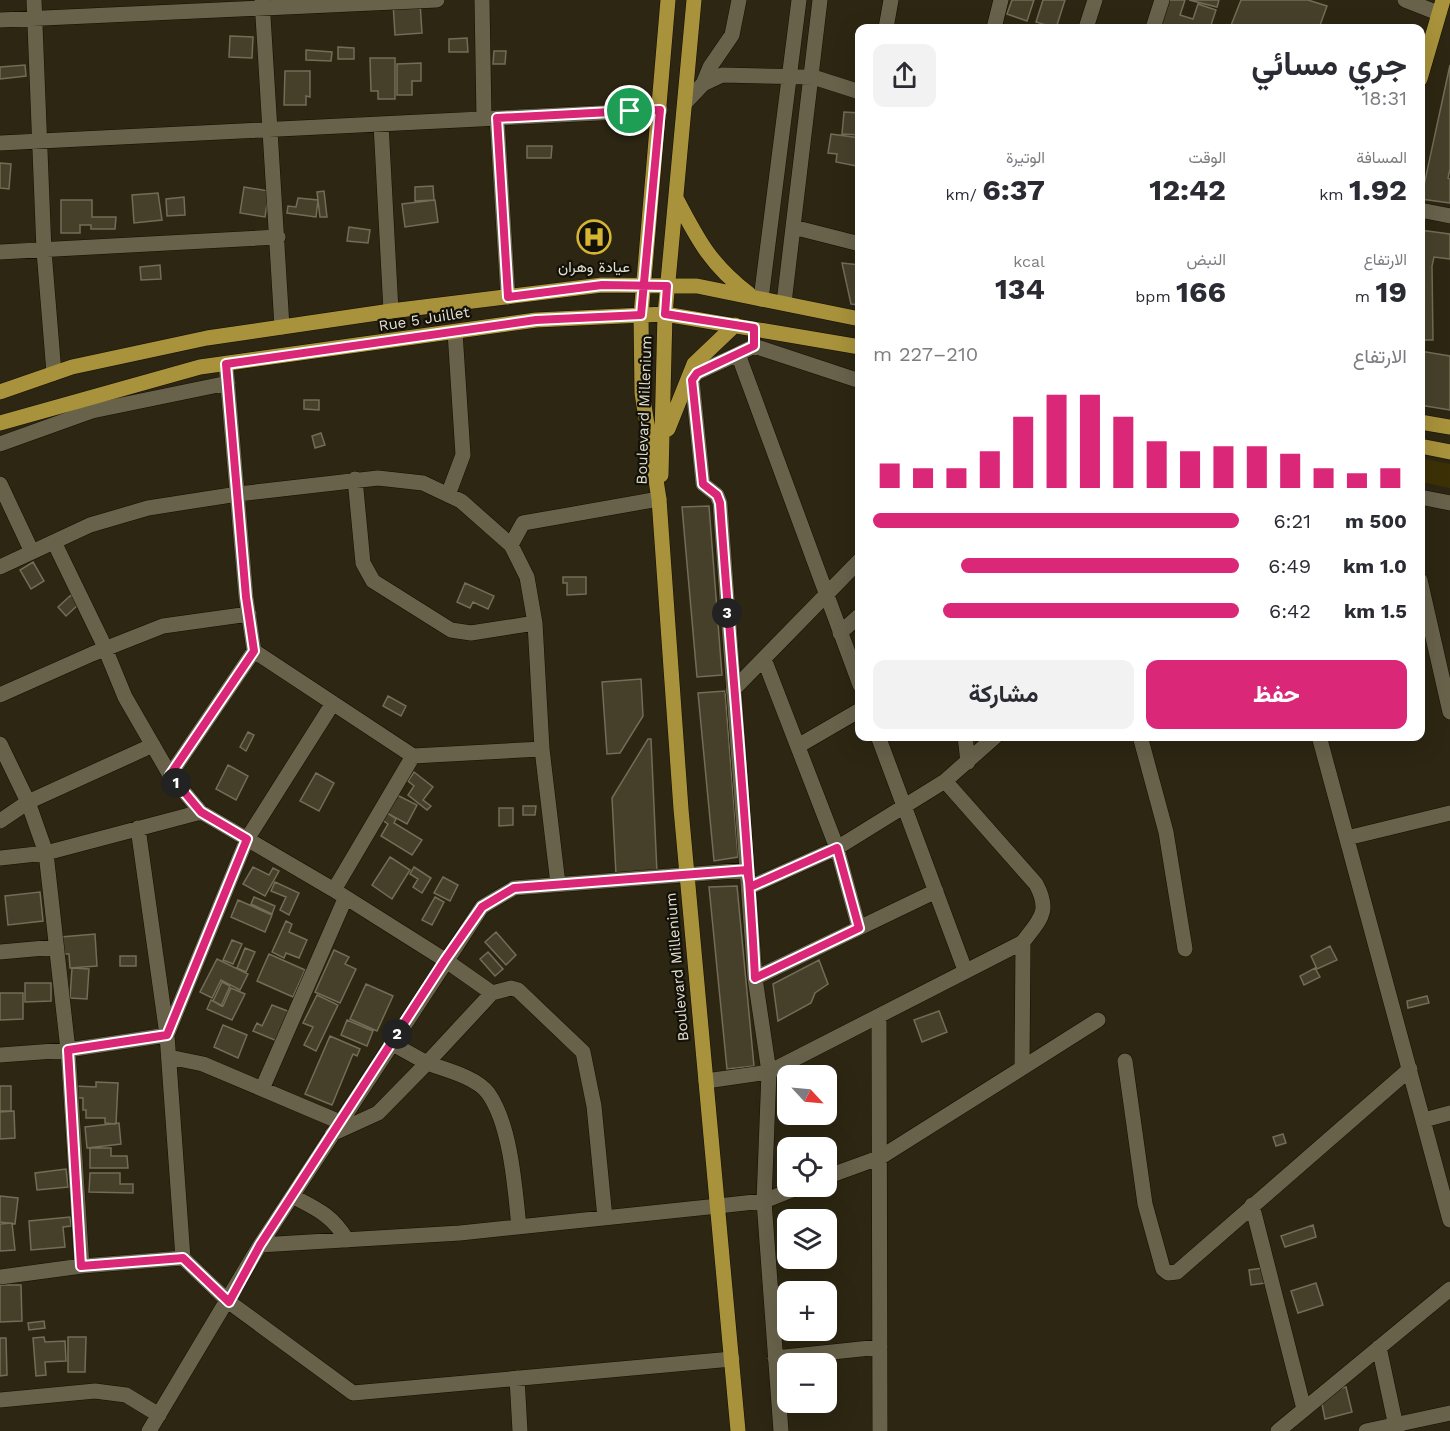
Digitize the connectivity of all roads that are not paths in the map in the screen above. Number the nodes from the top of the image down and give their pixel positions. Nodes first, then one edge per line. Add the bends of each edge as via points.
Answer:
1 (34, 0) edge
2 (437, 0) edge
3 (482, 0) edge
4 (668, 0) edge
5 (694, 0) edge
6 (738, 0) edge
7 (799, 0) edge
8 (820, 0) edge
9 (891, 0) edge
10 (1001, 0) edge
11 (1095, 0) edge
12 (1162, 0) edge
13 (1405, 0) edge
14 (262, 4) edge
15 (1441, 7) edge
16 (34, 19) junction
17 (0, 20) edge
18 (887, 24) edge
19 (995, 24) edge
20 (1087, 24) edge
21 (1154, 24) edge
22 (1425, 62) edge
23 (789, 77) junction
24 (813, 77) junction
25 (704, 84) junction
26 (855, 90) edge
27 (685, 103) junction
28 (660, 110) junction
29 (490, 118) junction
30 (381, 124) junction
31 (271, 129) junction
32 (39, 141) junction
33 (0, 143) edge
34 (676, 198) junction
35 (1425, 211) edge
36 (1450, 216) edge
37 (793, 227) junction
38 (278, 237) junction
39 (855, 243) edge
40 (44, 251) junction
41 (0, 252) edge
42 (643, 286) junction
43 (667, 286) junction
44 (508, 297) junction
45 (757, 298) junction
46 (784, 303) junction
47 (391, 311) junction
48 (665, 314) junction
49 (641, 315) junction
50 (855, 318) edge
51 (735, 325) junction
52 (282, 327) junction
53 (754, 328) junction
54 (455, 332) junction
55 (754, 346) junction
56 (855, 346) edge
57 (738, 354) junction
58 (226, 364) junction
59 (54, 373) junction
60 (855, 379) edge
61 (228, 383) junction
62 (0, 392) edge
63 (0, 423) edge
64 (1425, 423) edge
65 (1450, 427) edge
66 (664, 440) junction
67 (0, 444) edge
68 (1425, 447) edge
69 (1450, 452) edge
70 (355, 479) junction
71 (0, 484) edge
72 (238, 494) junction
73 (448, 495) junction
74 (1425, 498) edge
75 (659, 499) junction
76 (1450, 503) edge
77 (54, 542) junction
78 (511, 545) junction
79 (32, 552) junction
80 (855, 565) edge
81 (0, 567) edge
82 (826, 594) junction
83 (1425, 602) edge
84 (249, 614) junction
85 (855, 620) edge
86 (535, 623) junction
87 (840, 633) junction
88 (105, 648) junction
89 (254, 651) junction
90 (764, 659) junction
91 (855, 672) edge
92 (733, 690) junction
93 (0, 695) edge
94 (333, 703) junction
95 (1450, 712) edge
96 (855, 713) edge
97 (881, 741) edge
98 (967, 741) edge
99 (991, 741) edge
100 (1141, 741) edge
101 (1320, 741) edge
102 (0, 744) edge
103 (153, 745) junction
104 (798, 746) junction
105 (542, 749) junction
106 (413, 756) junction
107 (969, 762) junction
108 (170, 775) junction
109 (945, 781) junction
110 (28, 802) junction
111 (904, 804) junction
112 (201, 812) junction
113 (1450, 813) edge
114 (0, 820) edge
115 (138, 828) junction
116 (1347, 838) junction
117 (247, 839) junction
118 (837, 848) junction
119 (46, 853) junction
120 (0, 858) edge
121 (747, 870) junction
122 (687, 876) junction
123 (558, 884) junction
124 (750, 887) junction
125 (936, 891) junction
126 (339, 895) junction
127 (859, 928) junction
128 (1023, 942) junction
129 (56, 947) junction
130 (1185, 949) dead end
131 (0, 952) edge
132 (445, 960) junction
133 (965, 970) junction
134 (755, 978) junction
135 (492, 993) junction
136 (879, 1016) junction
137 (1098, 1020) dead end
138 (167, 1035) junction
139 (391, 1043) junction
140 (68, 1050) junction
141 (0, 1055) edge
142 (169, 1057) junction
143 (1125, 1061) dead end
144 (427, 1063) junction
145 (1022, 1068) junction
146 (1410, 1069) junction
147 (769, 1072) junction
148 (706, 1081) junction
149 (262, 1089) junction
150 (1450, 1113) edge
151 (1424, 1120) junction
152 (336, 1128) junction
153 (881, 1157) junction
154 (837, 1173) edge
155 (292, 1196) junction
156 (777, 1196) edge
157 (764, 1201) junction
158 (1252, 1205) junction
159 (718, 1206) junction
160 (605, 1218) junction
161 (1450, 1220) edge
162 (519, 1227) junction
163 (347, 1240) junction
164 (260, 1245) junction
165 (183, 1258) junction
166 (81, 1266) junction
167 (0, 1277) edge
168 (1450, 1289) edge
169 (229, 1302) junction
170 (880, 1347) junction
171 (1379, 1347) junction
172 (775, 1358) junction
173 (732, 1359) junction
174 (517, 1378) junction
175 (0, 1400) edge
176 (1304, 1409) junction
177 (1450, 1413) edge
178 (159, 1415) junction
179 (1397, 1428) edge
180 (149, 1431) edge
181 (520, 1431) edge
182 (738, 1431) edge
183 (782, 1431) edge
184 (880, 1431) edge
185 (1278, 1431) edge
186 (1366, 1431) edge

1 - 16 street
2 - 14 street
3 - 29 street
4 - 28 main road, Boulevard Millenium
5 - 27 main road, Boulevard Millenium
6 - 25 street via 732,34 710,67
7 - 23 street
8 - 24 street
9 - 18 street
10 - 19 street
11 - 20 street
12 - 21 street
13 - 15 street
14 - 16 street
14 - 31 street
15 - 22 main road
16 - 17 street
16 - 32 street
23 - 24 street
23 - 25 street via 722,75
23 - 45 street
24 - 26 street
24 - 37 street
25 - 27 street
27 - 34 main road, Boulevard Millenium
28 - 29 street
28 - 42 main road, Boulevard Millenium
29 - 30 street
29 - 44 street
30 - 31 street
30 - 47 street
31 - 32 street
31 - 38 street
32 - 33 street
32 - 40 street
34 - 43 main road, Boulevard Millenium
34 - 45 main road via 717,267
35 - 36 street
37 - 39 street
37 - 46 street
38 - 40 street
38 - 52 street
40 - 41 street
40 - 59 street
42 - 43 main road, Rue 5 Juillet
42 - 44 main road, Rue 5 Juillet via 602,285
42 - 49 main road, Boulevard Millenium
43 - 45 main road, Rue 5 Juillet via 697,286
43 - 48 main road, Boulevard Millenium
44 - 47 main road, Rue 5 Juillet
45 - 46 main road, Rue 5 Juillet
46 - 50 main road, Rue 5 Juillet
47 - 52 main road, Rue 5 Juillet
48 - 49 main road, Rue 5 Juillet
48 - 51 main road, Rue 5 Juillet
48 - 66 main road, Boulevard Millenium
49 - 54 main road, Rue 5 Juillet via 536,320
49 - 75 main road, Boulevard Millenium via 642,393
51 - 53 main road, Rue 5 Juillet
51 - 66 main road via 694,363
52 - 59 main road, Rue 5 Juillet via 207,338
53 - 55 street
53 - 56 main road, Rue 5 Juillet
54 - 58 main road, Rue 5 Juillet
54 - 73 street via 463,455
55 - 57 street
55 - 60 street
57 - 82 street
57 - 92 street via 697,373 692,380 703,484 717,495 720,503
58 - 61 street
58 - 63 main road, Rue 5 Juillet via 200,367
59 - 62 main road, Rue 5 Juillet
61 - 67 street via 92,411
61 - 72 street
64 - 65 main road
66 - 75 main road, Boulevard Millenium
68 - 69 main road
70 - 72 street
70 - 73 street via 423,483
70 - 86 street via 363,563 373,580 451,630 471,633
71 - 79 street
72 - 77 street via 148,508 90,525
72 - 84 street
73 - 78 street via 461,501
74 - 76 street
75 - 78 street via 523,524
75 - 122 main road, Boulevard Millenium
77 - 79 street
77 - 88 street
78 - 86 street via 527,577
79 - 81 street
80 - 82 street
82 - 87 street
82 - 90 street
83 - 95 street
84 - 88 street via 163,626
84 - 89 street
85 - 87 street
86 - 105 street
87 - 91 street
88 - 93 street
88 - 103 street via 125,697
89 - 94 street
89 - 108 street
90 - 92 street
90 - 104 street
92 - 121 street
94 - 106 street
94 - 117 street
96 - 104 street
97 - 111 street
98 - 107 street
99 - 107 street
100 - 130 street via 1166,832
101 - 116 street
102 - 110 street
103 - 108 street
103 - 110 street
104 - 118 street
105 - 106 street
105 - 123 street
106 - 126 street
107 - 109 street
108 - 112 street
109 - 111 street
109 - 128 street via 1044,898 1040,920
110 - 114 street
110 - 119 street
111 - 118 street
111 - 125 street
112 - 115 street
112 - 117 street
113 - 116 street
115 - 119 street
115 - 138 street
116 - 146 street
117 - 126 street
117 - 138 street
118 - 124 street
118 - 127 street
119 - 120 street
119 - 129 street
121 - 122 street
121 - 124 street
122 - 123 street
122 - 148 main road, Boulevard Millenium
123 - 132 street via 514,888 482,907
124 - 134 street
125 - 127 street
125 - 133 street
126 - 132 street
126 - 149 street
127 - 134 street
128 - 133 street
128 - 145 street
129 - 131 street
129 - 140 street
132 - 135 street
132 - 139 street
133 - 136 street
134 - 147 street
135 - 144 street
135 - 160 street via 518,990 583,1052 594,1106
136 - 147 street
136 - 153 street
137 - 145 street
138 - 140 street
138 - 142 street
139 - 144 street
139 - 152 street
140 - 141 street
140 - 166 street
142 - 149 street via 203,1064
142 - 165 street
143 - 158 street via 1145,1204 1162,1269 1177,1272
144 - 152 street via 378,1113
144 - 162 street via 474,1082 488,1093 510,1151
145 - 153 street
146 - 151 street
146 - 158 street
147 - 148 street
147 - 157 street
148 - 159 main road, Boulevard Millenium
149 - 152 street
150 - 151 street
151 - 161 street
152 - 155 street
153 - 154 street
153 - 170 street
155 - 163 street via 328,1215
155 - 164 street
156 - 157 street
157 - 159 street
157 - 172 street
158 - 176 street
159 - 160 street
159 - 173 main road, Boulevard Millenium
160 - 162 street
162 - 163 street
163 - 164 street
164 - 169 street
165 - 166 street
165 - 169 street
166 - 167 street
168 - 171 street
169 - 174 street via 353,1393
169 - 178 street
170 - 172 street
170 - 184 street
171 - 176 street
171 - 179 street
172 - 183 street
173 - 174 street
173 - 182 main road, Boulevard Millenium
174 - 181 street
175 - 178 street via 95,1391 126,1395
176 - 185 street
177 - 179 street
178 - 180 street
179 - 186 street

